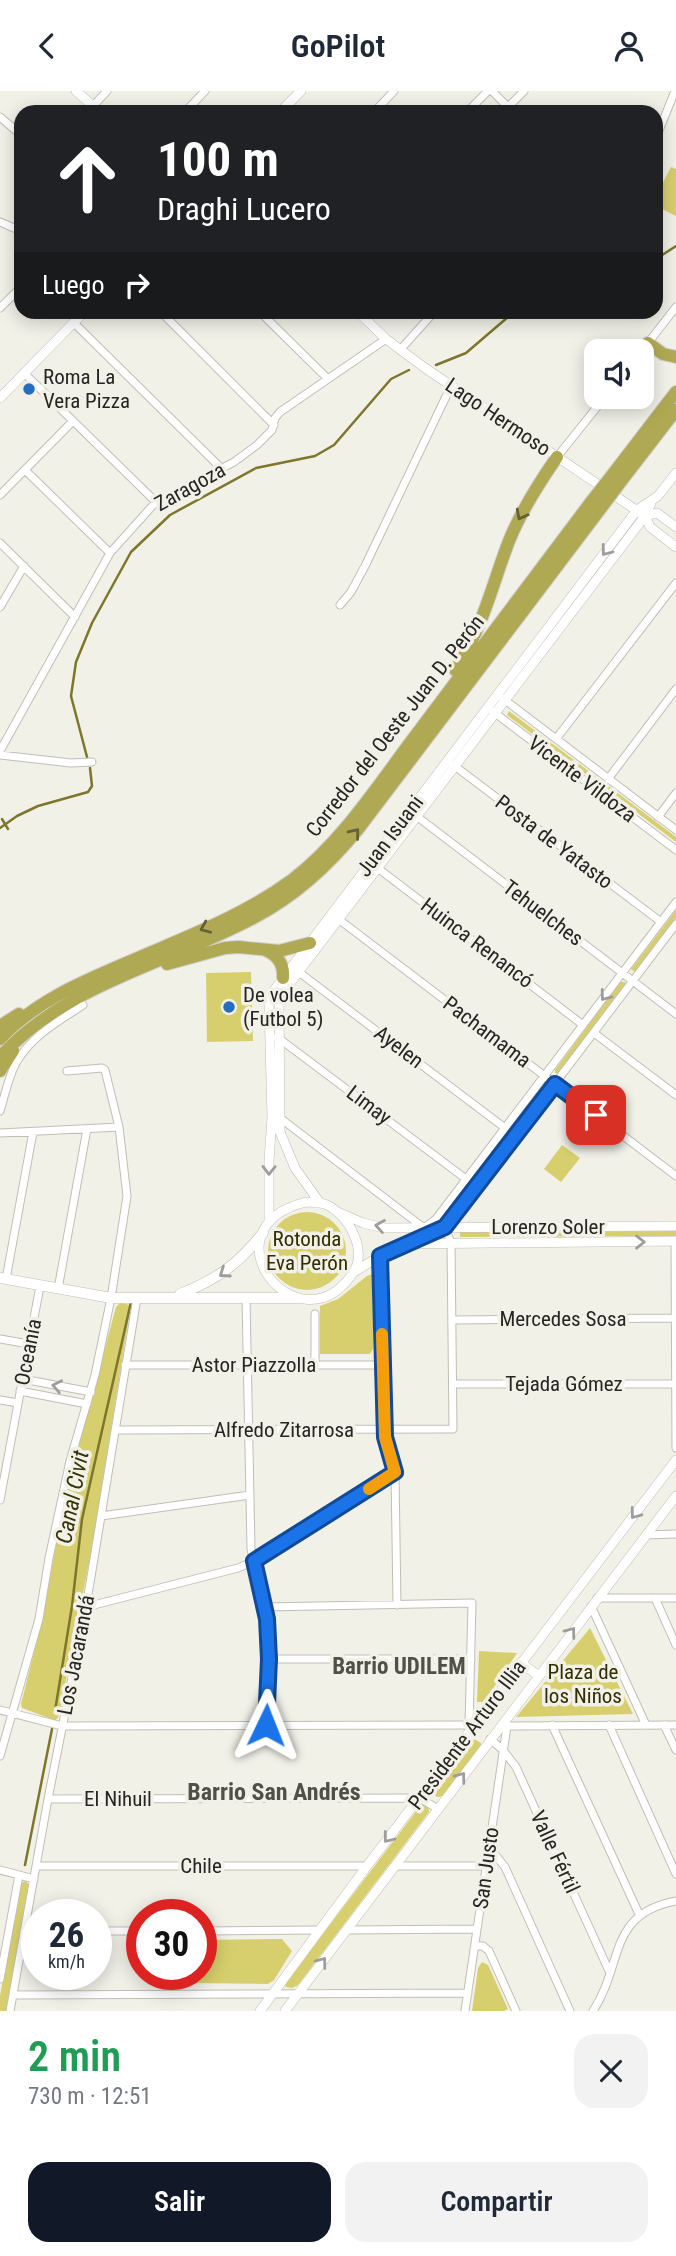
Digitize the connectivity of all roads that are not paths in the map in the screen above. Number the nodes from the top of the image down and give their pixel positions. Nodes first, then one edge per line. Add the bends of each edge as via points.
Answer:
1 (76, 91) edge
2 (205, 91) edge
3 (300, 91) edge
4 (394, 91) edge
5 (490, 91) edge
6 (675, 95) edge
7 (92, 105) edge
8 (192, 105) edge
9 (287, 105) edge
10 (381, 105) edge
11 (475, 105) edge
12 (505, 105) edge
13 (672, 111) edge
14 (0, 117) edge
15 (663, 126) edge
16 (14, 129) edge
17 (14, 294) edge
18 (676, 307) edge
19 (0, 308) edge
20 (78, 319) edge
21 (168, 319) edge
22 (267, 319) edge
23 (366, 319) edge
24 (428, 319) edge
25 (74, 323) junction
26 (386, 339) junction
27 (651, 339) edge
28 (400, 350) junction
29 (654, 351) edge
30 (676, 357) edge
31 (24, 373) junction
32 (328, 379) junction
33 (452, 386) junction
34 (676, 391) edge
35 (2, 392) edge
36 (596, 409) edge
37 (676, 410) edge
38 (73, 421) junction
39 (274, 425) junction
40 (558, 457) junction
41 (222, 469) junction
42 (25, 470) junction
43 (676, 473) edge
44 (618, 477) junction
45 (0, 495) edge
46 (156, 502) junction
47 (596, 505) junction
48 (641, 513) junction
49 (676, 527) edge
50 (0, 543) edge
51 (676, 547) edge
52 (110, 554) junction
53 (23, 566) junction
54 (676, 583) edge
55 (340, 605) dead end
56 (0, 607) edge
57 (75, 617) junction
58 (676, 688) edge
59 (501, 698) junction
60 (492, 710) junction
61 (421, 727) junction
62 (556, 739) junction
63 (0, 753) edge
64 (92, 762) dead end
65 (451, 763) junction
66 (608, 779) junction
67 (676, 793) edge
68 (413, 814) junction
69 (658, 817) junction
70 (676, 830) edge
71 (676, 850) edge
72 (374, 865) junction
73 (676, 902) edge
74 (335, 916) junction
75 (661, 922) junction
76 (674, 930) edge
77 (324, 937) junction
78 (310, 943) junction
79 (262, 949) junction
80 (295, 969) junction
81 (130, 973) junction
82 (622, 973) junction
83 (108, 976) junction
84 (283, 978) junction
85 (633, 981) junction
86 (62, 991) junction
87 (80, 995) junction
88 (676, 1014) edge
89 (38, 1021) junction
90 (583, 1025) junction
91 (0, 1026) edge
92 (594, 1033) junction
93 (275, 1036) junction
94 (0, 1039) edge
95 (0, 1057) edge
96 (67, 1071) dead end
97 (0, 1072) edge
98 (545, 1076) junction
99 (555, 1084) junction
100 (676, 1095) edge
101 (0, 1111) edge
102 (276, 1118) junction
103 (119, 1127) junction
104 (505, 1128) junction
105 (87, 1129) junction
106 (33, 1132) junction
107 (0, 1133) edge
108 (676, 1176) edge
109 (466, 1179) junction
110 (320, 1203) junction
111 (338, 1212) junction
112 (269, 1222) junction
113 (676, 1226) edge
114 (445, 1227) junction
115 (424, 1229) junction
116 (263, 1233) junction
117 (675, 1241) edge
118 (451, 1243) junction
119 (408, 1244) junction
120 (380, 1256) junction
121 (355, 1272) junction
122 (3, 1279) edge
123 (40, 1286) junction
124 (58, 1289) junction
125 (173, 1297) junction
126 (111, 1298) junction
127 (132, 1298) junction
128 (246, 1298) junction
129 (297, 1298) junction
130 (315, 1314) dead end
131 (674, 1318) edge
132 (452, 1320) junction
133 (0, 1339) edge
134 (29, 1344) junction
135 (125, 1365) junction
136 (247, 1365) junction
137 (315, 1365) junction
138 (383, 1365) junction
139 (23, 1379) junction
140 (453, 1384) junction
141 (675, 1384) edge
142 (20, 1391) junction
143 (91, 1392) junction
144 (0, 1400) edge
145 (18, 1403) junction
146 (87, 1404) junction
147 (385, 1429) junction
148 (115, 1430) junction
149 (248, 1430) junction
150 (676, 1448) edge
151 (676, 1460) edge
152 (395, 1472) junction
153 (250, 1495) junction
154 (676, 1496) edge
155 (0, 1500) edge
156 (101, 1516) junction
157 (676, 1534) edge
158 (646, 1535) junction
159 (254, 1561) junction
160 (655, 1598) junction
161 (676, 1598) edge
162 (594, 1602) junction
163 (397, 1605) junction
164 (86, 1607) junction
165 (265, 1607) junction
166 (676, 1645) edge
167 (269, 1659) junction
168 (471, 1659) junction
169 (521, 1664) junction
170 (539, 1676) junction
171 (0, 1710) edge
172 (13, 1712) junction
173 (266, 1725) junction
174 (472, 1725) junction
175 (504, 1725) junction
176 (552, 1725) junction
177 (609, 1725) junction
178 (646, 1725) junction
179 (664, 1725) junction
180 (676, 1725) edge
181 (62, 1726) junction
182 (490, 1739) junction
183 (503, 1750) junction
184 (676, 1750) edge
185 (0, 1756) edge
186 (420, 1798) junction
187 (48, 1799) junction
188 (438, 1809) junction
189 (489, 1847) junction
190 (486, 1865) junction
191 (36, 1866) junction
192 (367, 1866) junction
193 (394, 1866) junction
194 (0, 1870) edge
195 (676, 1874) edge
196 (19, 1875) junction
197 (34, 1879) junction
198 (30, 1899) edge
199 (676, 1901) edge
200 (639, 1915) junction
201 (477, 1929) junction
202 (319, 1930) junction
203 (346, 1930) junction
204 (217, 1931) edge
205 (475, 1946) junction
206 (21, 1949) edge
207 (610, 1973) junction
208 (0, 1979) edge
209 (468, 1993) junction
210 (272, 1994) junction
211 (298, 1994) junction
212 (13, 1995) junction
213 (10, 2011) edge
214 (260, 2011) edge
215 (285, 2011) edge
216 (466, 2011) edge
217 (516, 2011) edge
218 (570, 2011) edge
219 (593, 2011) edge

1 - 7 street
2 - 8 street
3 - 9 street
4 - 10 street
5 - 11 street
5 - 12 street
6 - 13 street
13 - 15 street
14 - 16 street
17 - 19 street
18 - 27 street
20 - 25 street
21 - 39 street
22 - 32 street
23 - 26 street, Lago Hermoso
24 - 28 street
25 - 31 street
25 - 41 street
26 - 28 street, Lago Hermoso
26 - 32 street, Zaragoza
28 - 33 street, Lago Hermoso
29 - 30 highway
31 - 35 street
31 - 38 street
32 - 39 street, Zaragoza via 280,412
33 - 40 street, Lago Hermoso
33 - 55 street via 366,564
34 - 44 highway, Corredor del Oeste Juan D. Perón
36 - 40 street
37 - 44 highway, Corredor del Oeste Juan D. Perón
38 - 42 street
38 - 46 street
39 - 41 street, Zaragoza via 257,445
40 - 48 street, Lago Hermoso
40 -> 61 highway via 516,524 474,638
41 - 46 street, Zaragoza
42 - 45 street
42 - 52 street
43 - 48 street, Juan Isuani
44 - 47 highway, Corredor del Oeste Juan D. Perón, bridge
46 - 52 street, Zaragoza
47 - 61 highway, Corredor del Oeste Juan D. Perón
81 -> 47 highway, Corredor del Oeste Juan D. Perón via 258,916 329,862 374,809
48 - 49 street, Lago Hermoso via 657,513
48 - 51 street, Lago Hermoso via 650,527
48 - 59 street, Juan Isuani
50 - 53 street
52 - 57 street, Zaragoza
53 - 56 street
53 - 57 street
54 - 62 street
57 - 63 street, Zaragoza
58 - 66 street
59 - 60 street, Juan Isuani
59 - 62 street, Vicente Vildoza
60 - 65 street, Juan Isuani
60 - 71 street, Vicente Vildoza
61 -> 83 highway, Corredor del Oeste Juan D. Perón via 341,832 294,878 233,917
62 - 66 street, Vicente Vildoza
63 - 64 street
65 - 68 street, Juan Isuani
65 - 75 street, Posta de Yatasto
66 - 69 street, Vicente Vildoza
67 - 69 street
68 - 72 street, Juan Isuani
68 - 82 street, Tehuelches
69 - 70 street, Vicente Vildoza
72 - 74 street, Juan Isuani
72 - 90 street, Huinca Renancó
73 - 75 street
74 - 77 street, Juan Isuani
74 - 78 street, Juan Isuani
74 - 98 street, Pachamama
75 - 82 street
76 - 85 street
77 - 78 street
77 - 80 street, Juan Isuani
78 - 79 highway via 279,951
78 - 80 street, Juan Isuani
79 - 81 highway via 225,948
79 - 84 highway via 279,959
80 - 84 street, Juan Isuani
80 - 93 street, Juan Isuani via 279,1001
80 - 104 street, Ayelen
81 - 83 highway, Corredor del Oeste Juan D. Perón
82 - 85 street, Tehuelches
82 -> 90 street
83 - 87 highway, Corredor del Oeste Juan D. Perón
84 - 93 street, Juan Isuani via 270,997
85 - 88 street, Tehuelches
85 - 92 street
86 - 87 highway, Corredor del Oeste Juan D. Perón
86 - 91 highway
86 - 94 highway, Corredor del Oeste Juan D. Perón
87 - 89 highway, Corredor del Oeste Juan D. Perón
87 - 101 street via 24,1050
89 - 95 highway, Corredor del Oeste Juan D. Perón
89 - 97 highway
90 - 98 street
92 - 99 street
92 - 100 street
93 - 102 street, Juan Isuani
93 - 109 street, Limay
96 - 103 street, Los Jacarandá via 105,1070
98 - 99 street, Pachamama
98 - 104 street
99 - 108 street, Pachamama
99 - 114 street
102 - 110 street, Juan Isuani via 288,1156
102 -> 112 street, Juan Isuani via 269,1160
102 - 115 street
103 - 105 street
103 - 126 street, Los Jacarandá via 127,1196
104 - 109 street
105 - 106 street
105 - 124 street
106 - 107 street
106 - 122 street
109 - 115 street
110 - 111 street
110 - 112 street via 291,1206
115 -> 111 street, Lorenzo Soler via 377,1226
111 - 121 street via 356,1239
112 - 116 street
113 - 114 street, Lorenzo Soler
114 - 115 street, Lorenzo Soler
114 - 118 street
114 - 119 street
116 -> 125 main road via 232,1268
116 - 129 street via 260,1258 265,1273 282,1291
118 -> 117 street, Lorenzo Soler
117 - 131 street
118 - 119 street, Lorenzo Soler
118 - 132 street
119 - 120 street, Lorenzo Soler
120 - 121 street, Lorenzo Soler
120 - 138 street
121 - 129 street via 330,1293
122 - 123 main road
123 - 124 main road
123 - 134 street, Oceanía
124 - 126 main road
125 - 127 main road
125 - 128 main road
126 - 127 main road
126 - 143 street, Los Jacarandá
127 - 135 street, Los Jacarandá
128 - 129 main road
128 - 136 street
130 - 137 street
131 - 132 street, Mercedes Sosa
131 - 141 street
132 - 140 street
133 - 134 street
134 - 139 street, Oceanía
135 - 136 street, Astor Piazzolla
135 - 148 street, Los Jacarandá
136 - 137 street, Astor Piazzolla
136 - 149 street
137 - 138 street, Astor Piazzolla
138 - 147 street
139 - 142 street, Oceanía
143 -> 139 street
140 - 141 street, Tejada Gómez
140 - 147 street, Alfredo Zitarrosa via 453,1429
141 - 150 street
142 - 145 street, Oceanía
142 - 146 street
143 - 146 street, Los Jacarandá
144 - 145 street
145 - 155 street, Oceanía
146 - 172 street, Los Jacarandá via 49,1558 39,1619
147 - 149 street, Alfredo Zitarrosa
147 - 152 street
148 - 149 street, Alfredo Zitarrosa
148 - 156 street, Los Jacarandá
149 - 153 street
151 -> 169 street, Presidente Arturo Illia
152 - 159 street
152 - 163 street
153 - 156 street
153 - 159 street
154 - 158 street, Presidente Arturo Illia
156 - 164 street, Los Jacarandá
157 - 158 street
158 - 162 street, Presidente Arturo Illia
159 - 164 street
159 - 165 street
160 - 161 street
160 - 162 street
160 - 166 street
170 -> 162 street, Presidente Arturo Illia
162 - 178 street
163 - 165 street
163 - 168 street via 472,1603
164 - 181 street, Los Jacarandá
165 - 167 street
167 - 168 street
167 - 173 street
168 - 174 street
169 - 170 street
169 - 174 street, Presidente Arturo Illia
170 - 175 street, Presidente Arturo Illia
171 - 172 street
172 - 181 street
172 - 185 street, Los Jacarandá
173 - 174 street
173 - 181 street
174 - 186 street, Presidente Arturo Illia
175 - 176 street
175 - 182 street, Presidente Arturo Illia
175 - 183 street, San Justo
176 - 177 street
176 - 200 street
177 - 178 street
177 - 195 street
178 - 179 street
179 - 180 street
179 - 184 street
181 - 187 street, Los Jacarandá
182 - 183 street, Valle Fértil
188 -> 182 street, Presidente Arturo Illia
183 - 189 street, San Justo
183 - 207 street, Valle Fértil via 516,1767
186 - 187 street, El Nihuil
186 - 188 street
186 -> 192 street, Presidente Arturo Illia
187 - 191 street, Los Jacarandá
188 - 193 street, Presidente Arturo Illia
189 - 190 street, San Justo
189 - 218 street via 505,1867
190 - 193 street
190 - 201 street, San Justo
191 - 192 street, Chile
191 - 197 street, Los Jacarandá
192 - 202 street, Presidente Arturo Illia
193 - 203 street, Presidente Arturo Illia
194 - 196 street
196 - 197 street
196 - 208 street
197 - 198 street, Los Jacarandá
199 - 200 street
200 - 207 street via 623,1938
201 - 203 street
201 - 205 street, San Justo
202 - 204 street
202 - 210 street, Presidente Arturo Illia
211 -> 203 street, Presidente Arturo Illia
205 - 209 street, San Justo
205 - 217 street via 489,1951
206 - 212 street, Los Jacarandá
207 - 219 street
209 - 211 street
209 - 216 street, San Justo
210 - 211 street
210 - 212 street
210 - 214 street, Presidente Arturo Illia
211 - 215 street, Presidente Arturo Illia
212 - 213 street, Los Jacarandá

